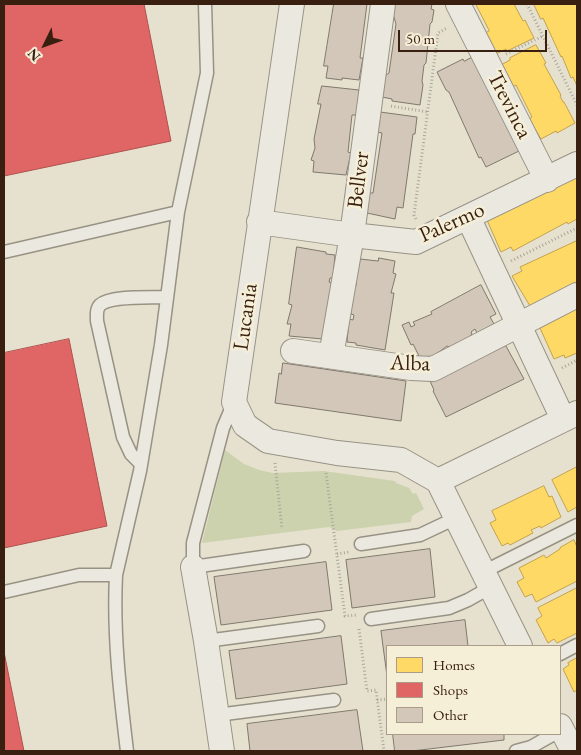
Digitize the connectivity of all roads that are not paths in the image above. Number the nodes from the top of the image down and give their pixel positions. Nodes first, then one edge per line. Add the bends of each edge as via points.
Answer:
1 (205, 4) edge
2 (292, 4) edge
3 (383, 4) edge
4 (462, 11) edge
5 (577, 164) edge
6 (547, 180) junction
7 (178, 212) junction
8 (468, 217) junction
9 (259, 222) junction
10 (352, 235) junction
11 (4, 252) edge
12 (577, 295) edge
13 (167, 297) junction
14 (519, 325) junction
15 (293, 351) dead end
16 (331, 356) junction
17 (234, 402) junction
18 (570, 416) edge
19 (142, 464) junction
20 (438, 481) junction
21 (456, 518) junction
22 (577, 525) edge
23 (361, 544) dead end
24 (304, 551) dead end
25 (193, 567) junction
26 (116, 576) junction
27 (487, 579) junction
28 (4, 592) edge
29 (371, 619) dead end
30 (318, 626) dead end
31 (206, 641) junction
32 (520, 645) edge
33 (577, 645) edge
34 (561, 653) edge
35 (334, 700) dead end
36 (217, 715) junction
37 (561, 733) edge
38 (551, 735) edge
39 (126, 751) edge
40 (222, 751) edge
41 (516, 751) edge
42 (572, 751) edge

1 - 7 lane via 206,73
2 - 9 street, Lucania
3 - 10 street, Bellver
4 - 6 street, Trevinca
5 - 6 street, Palermo
6 - 8 street, Palermo
7 - 11 lane
7 - 13 lane
8 - 10 street, Palermo via 416,242
8 - 14 street
9 - 10 street, Palermo
9 - 17 street, Lucania
10 - 16 street, Bellver
12 - 14 street, Alba
13 - 19 lane
13 - 19 lane via 111,300 97,310 123,437 131,454
14 - 16 street, Alba via 433,369
14 - 18 street
15 - 16 street, Alba
17 - 20 street via 245,425 268,441 401,460
17 - 25 lane via 223,428 193,543
18 - 20 street
19 - 26 lane
20 - 21 street
21 - 23 lane via 420,535
21 - 27 street
22 - 27 lane
24 - 25 lane
25 - 31 street
26 - 28 lane via 78,575
26 - 39 lane via 115,609
27 - 29 lane via 468,600 449,608
27 - 32 street
30 - 31 lane
31 - 36 street
33 - 34 lane
35 - 36 lane
36 - 40 street
37 - 42 street
38 - 41 lane via 531,748

